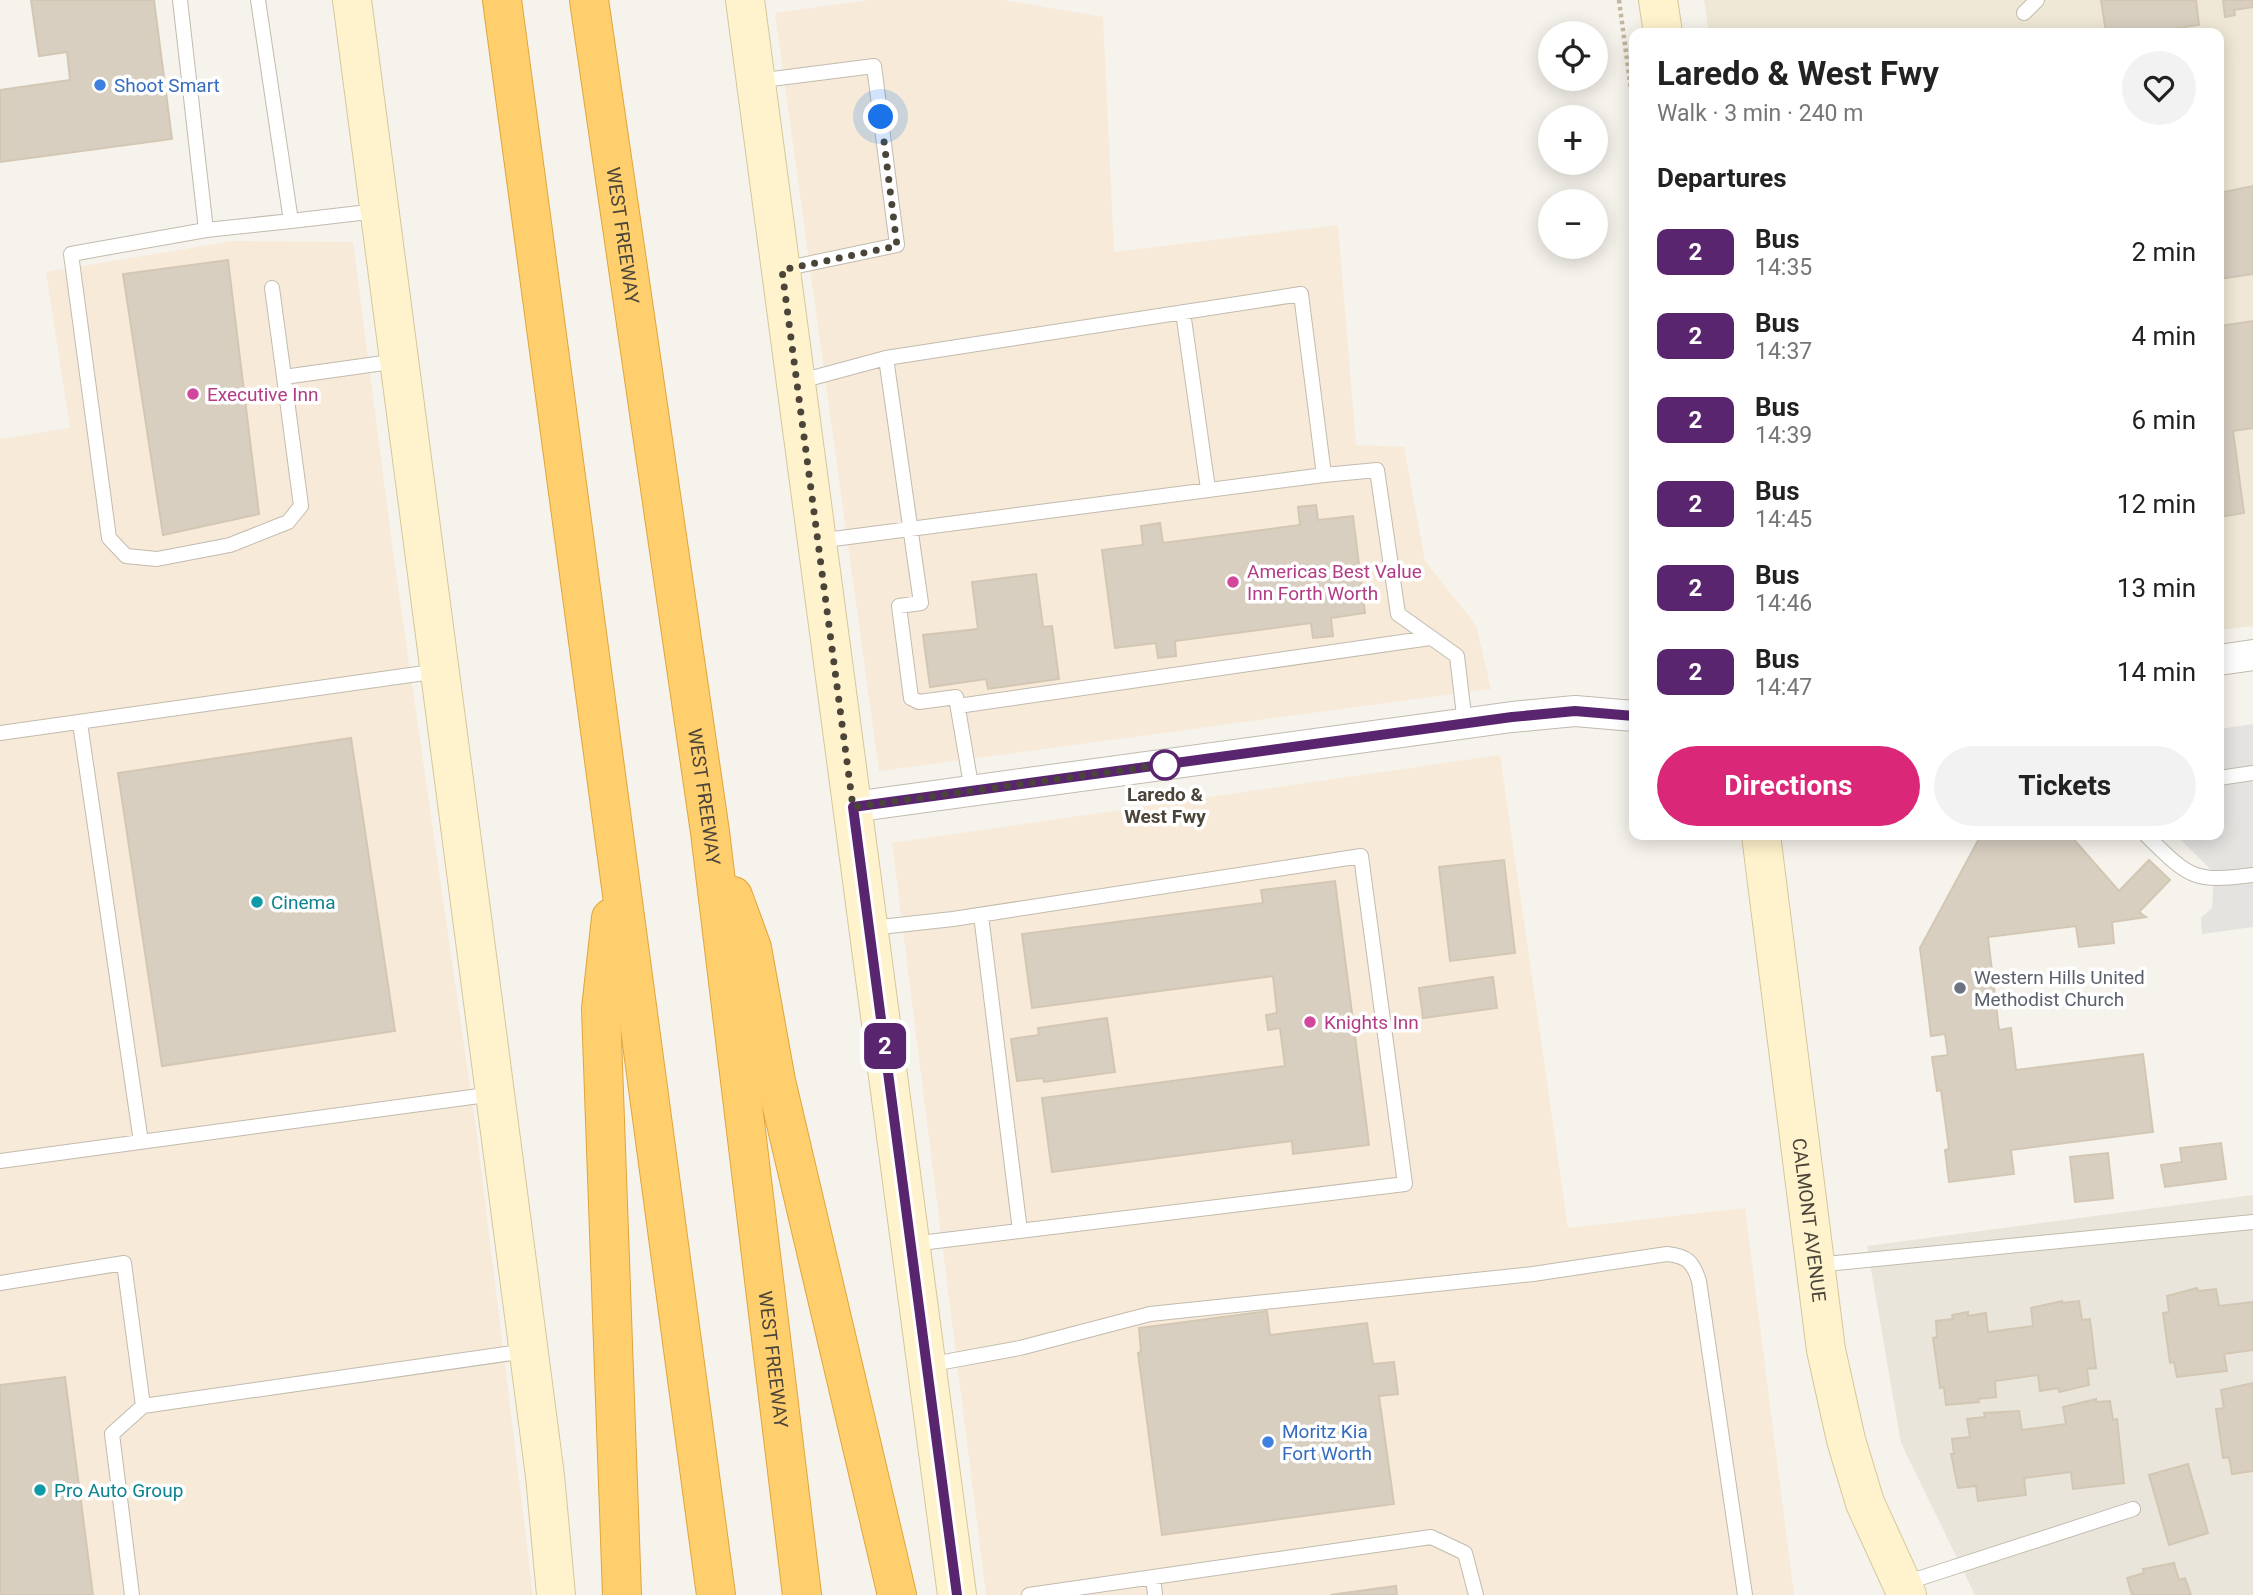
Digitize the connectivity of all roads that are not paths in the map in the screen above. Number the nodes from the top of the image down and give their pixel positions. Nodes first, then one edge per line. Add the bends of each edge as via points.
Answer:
1 (180, 0) edge
2 (258, 0) edge
3 (352, 0) edge
4 (502, 0) edge
5 (589, 0) edge
6 (746, 0) edge
7 (1658, 0) edge
8 (2037, 0) edge
9 (2024, 13) dead end
10 (1662, 28) edge
11 (756, 81) junction
12 (380, 210) junction
13 (291, 221) junction
14 (206, 230) junction
15 (782, 270) junction
16 (272, 288) dead end
17 (1183, 312) junction
18 (886, 358) junction
19 (399, 361) junction
20 (284, 377) junction
21 (796, 383) junction
22 (1324, 475) junction
23 (1208, 489) junction
24 (910, 527) junction
25 (818, 541) junction
26 (1430, 638) junction
27 (2253, 655) edge
28 (2224, 659) edge
29 (440, 670) junction
30 (958, 706) junction
31 (1629, 716) edge
32 (80, 723) junction
33 (1465, 724) junction
34 (0, 733) edge
35 (2253, 773) edge
36 (2224, 777) edge
37 (972, 791) junction
38 (853, 807) junction
39 (710, 832) junction
40 (1762, 840) edge
41 (2151, 840) edge
42 (618, 856) junction
43 (2253, 875) edge
44 (981, 915) junction
45 (869, 928) junction
46 (495, 1094) junction
47 (141, 1142) junction
48 (0, 1161) edge
49 (2253, 1222) edge
50 (1020, 1231) junction
51 (911, 1244) junction
52 (1815, 1265) junction
53 (0, 1283) edge
54 (529, 1351) junction
55 (927, 1365) junction
56 (143, 1406) junction
57 (2133, 1509) dead end
58 (1153, 1577) junction
59 (1905, 1590) edge
60 (1061, 1593) edge
61 (132, 1595) edge
62 (555, 1595) edge
63 (622, 1595) edge
64 (716, 1595) edge
65 (802, 1595) edge
66 (897, 1595) edge
67 (957, 1595) edge
68 (1029, 1595) edge
69 (1155, 1595) edge
70 (1476, 1595) edge
71 (1745, 1595) edge

1 - 14 lane
2 - 13 lane
3 - 12 main road
4 - 42 highway
5 - 39 highway, WEST FREEWAY
6 - 11 main road
7 - 10 main road
8 - 9 lane
11 - 15 main road
11 - 15 lane via 874,65 897,246
12 - 13 lane
12 - 19 main road
13 - 14 lane
14 - 20 lane via 71,254 108,538 126,556 157,559 230,545 288,522 301,506
15 - 21 main road
16 - 20 lane
17 - 18 lane
17 - 22 lane via 1301,294
17 - 23 lane
18 - 21 lane
18 - 24 lane
19 - 20 lane
19 - 29 main road
21 - 25 main road
22 - 23 lane
22 - 26 lane via 1377,470 1398,614
23 - 24 lane
24 - 25 lane
24 - 30 lane via 921,603 899,606 911,698 919,702 956,697
25 - 38 main road
26 - 30 lane
26 - 33 lane via 1457,656
27 - 28 street
29 - 32 lane
29 - 46 main road
30 - 37 lane
31 - 33 street via 1575,711
32 - 34 lane
32 - 47 lane
33 - 37 street
35 - 36 lane
37 - 38 street
38 - 45 main road
39 - 65 highway, WEST FREEWAY
39 - 66 highway via 752,948 776,1081
40 - 52 main road, CALMONT AVENUE
41 - 43 lane via 2194,876 2214,880
42 - 63 highway via 601,1009
42 - 64 highway
44 - 45 lane
44 - 50 lane
44 - 50 lane via 1362,856 1405,1184
45 - 51 main road
46 - 47 lane
46 - 54 main road
47 - 48 lane
49 - 52 lane
50 - 51 lane
51 - 55 main road
52 - 59 main road, CALMONT AVENUE via 1826,1350 1846,1440 1865,1503
53 - 56 lane via 124,1263
54 - 56 lane
54 - 62 main road
55 - 67 main road
55 - 71 lane via 1020,1348 1150,1314 1533,1274 1667,1254 1682,1256 1693,1263 1699,1281
56 - 61 lane via 112,1434
57 - 59 lane
58 - 60 lane
58 - 69 lane
58 - 70 lane via 1431,1537 1465,1553
60 - 68 lane

